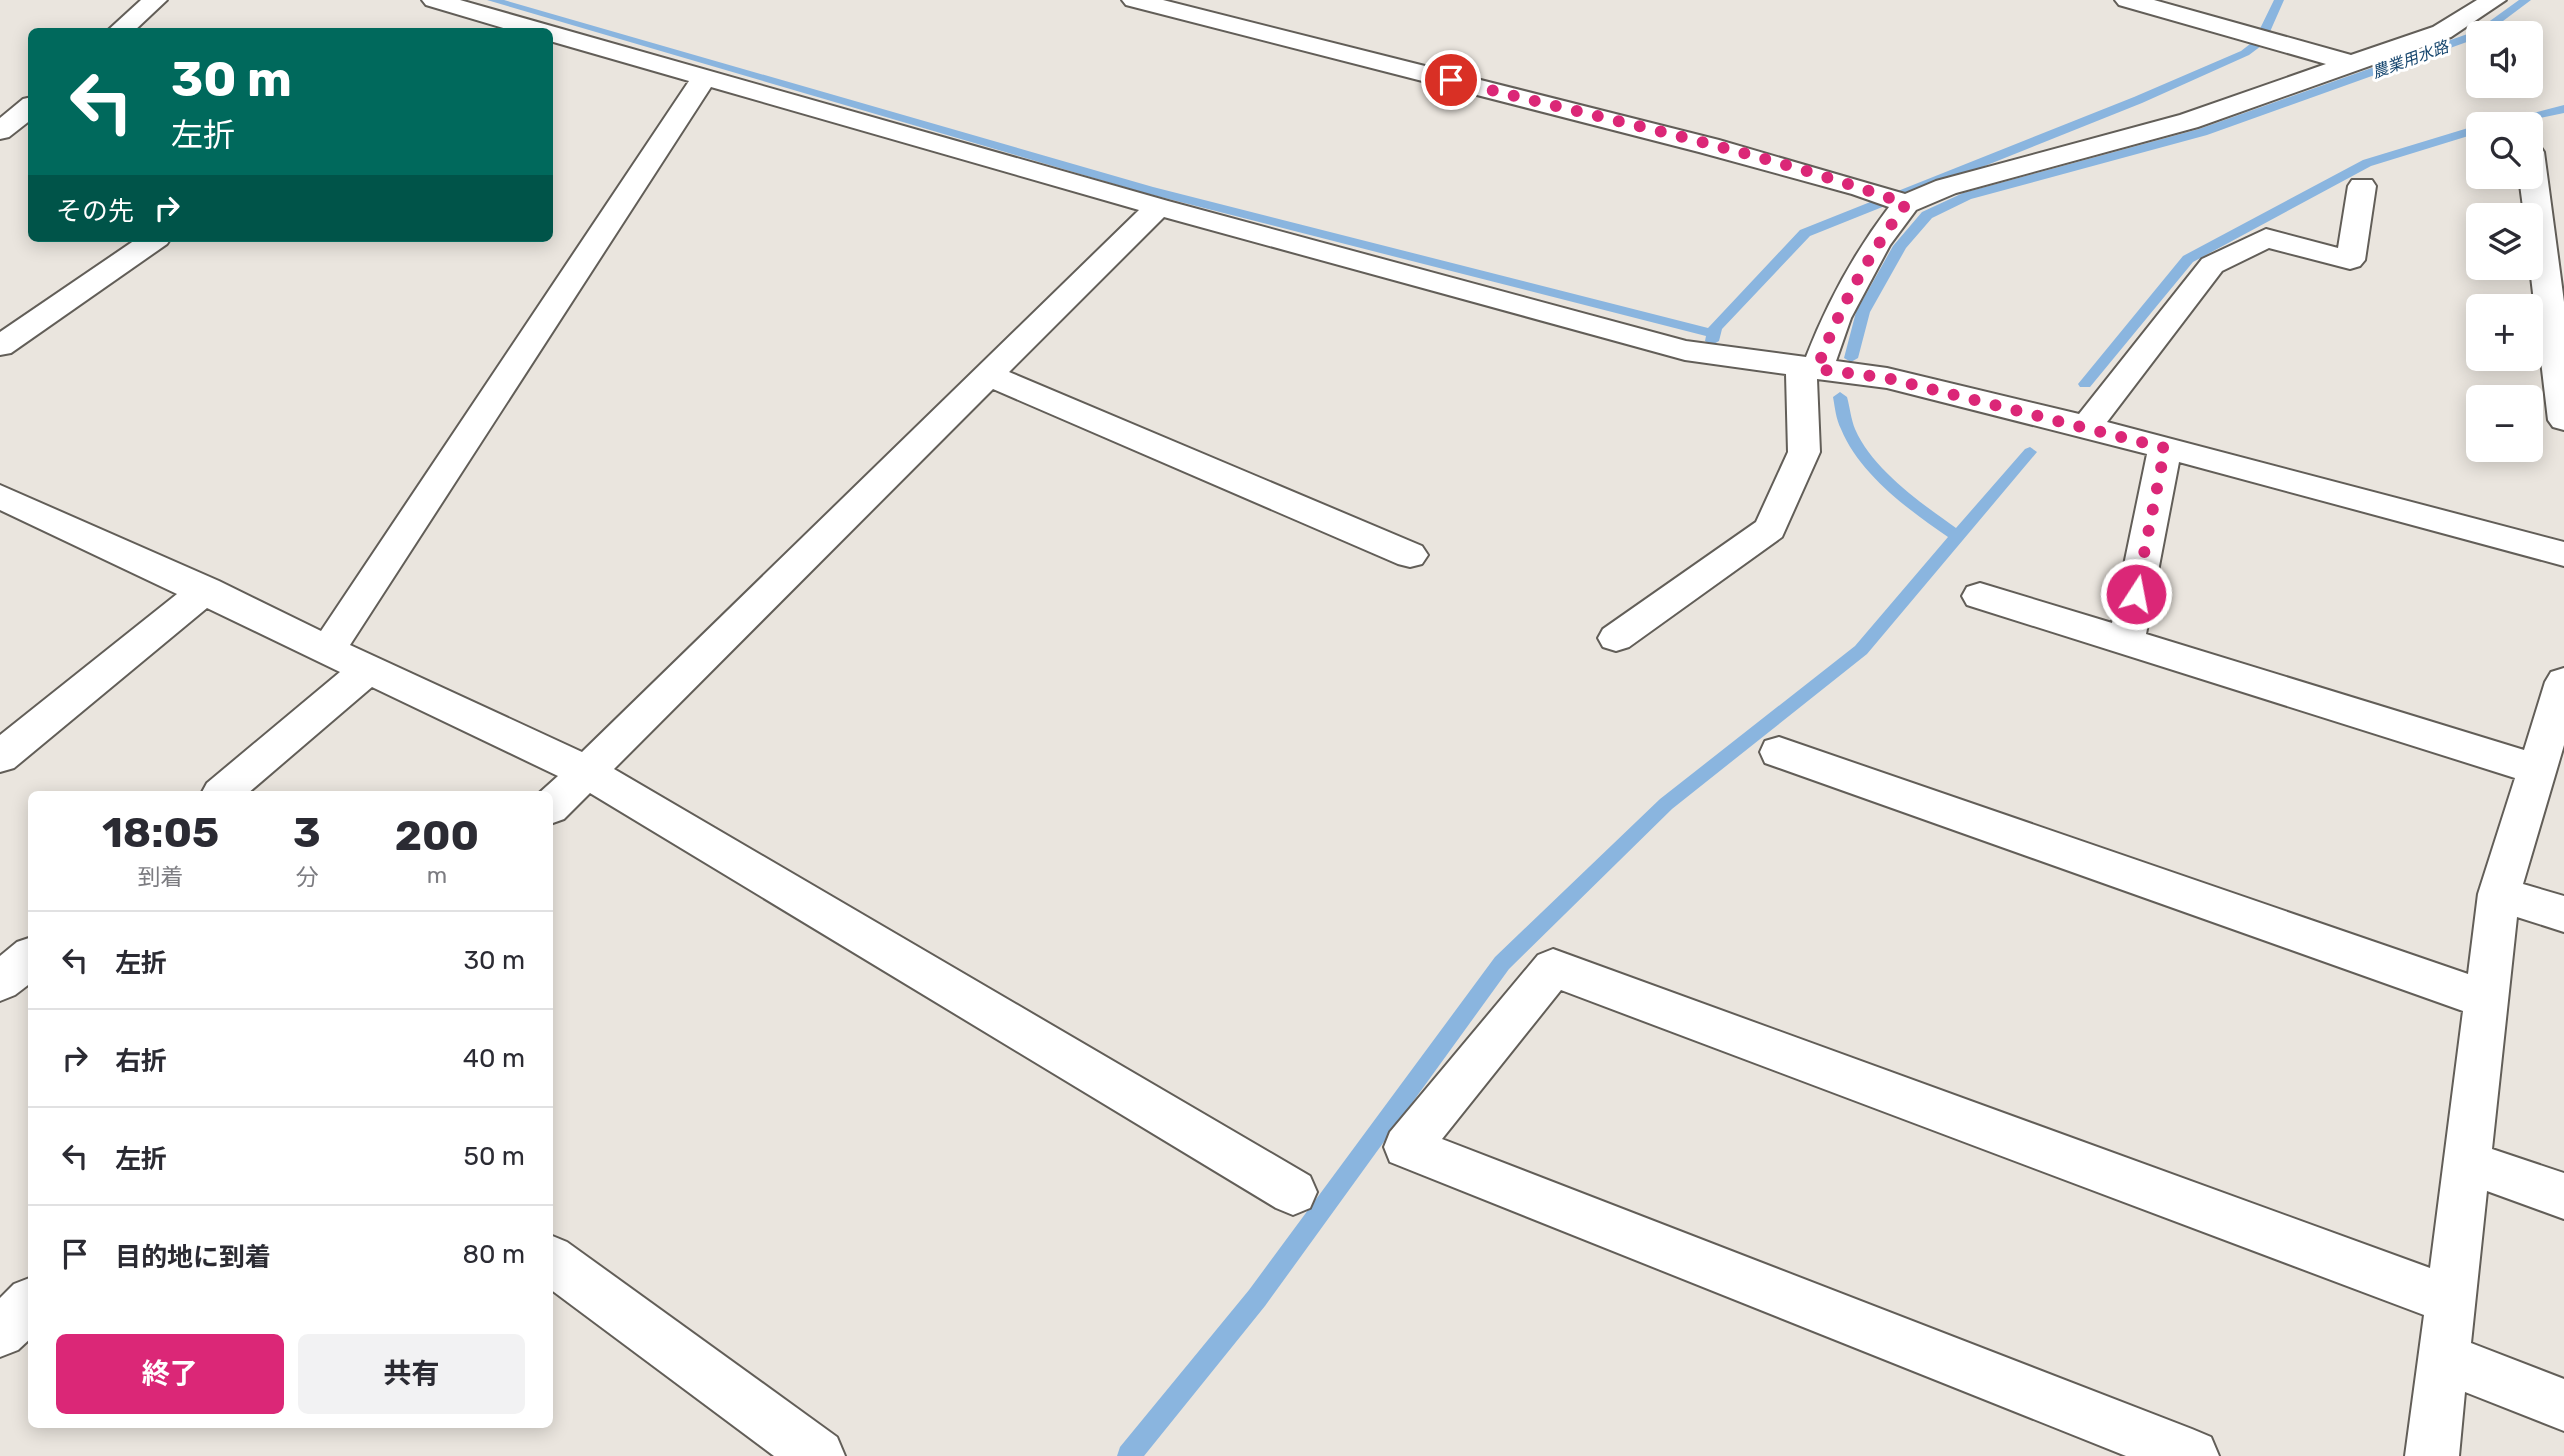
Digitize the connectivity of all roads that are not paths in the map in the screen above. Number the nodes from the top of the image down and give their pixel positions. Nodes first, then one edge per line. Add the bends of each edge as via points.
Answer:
1 (155, 0) edge
2 (435, 0) edge
3 (1134, 0) edge
4 (2127, 0) edge
5 (2494, 0) edge
6 (483, 14) junction
7 (123, 28) edge
8 (463, 28) edge
9 (2350, 63) junction
10 (705, 76) junction
11 (28, 107) edge
12 (0, 131) edge
13 (2362, 186) dead end
14 (2535, 189) edge
15 (1894, 200) junction
16 (1158, 207) junction
17 (151, 242) edge
18 (0, 346) edge
19 (1809, 368) junction
20 (988, 375) junction
21 (2564, 420) edge
22 (2086, 427) junction
23 (2165, 448) junction
24 (0, 496) edge
25 (2564, 554) edge
26 (1410, 555) dead end
27 (206, 590) junction
28 (1980, 596) dead end
29 (1616, 638) dead end
30 (2126, 642) junction
31 (329, 648) junction
32 (370, 668) junction
33 (2564, 682) edge
34 (1779, 752) dead end
35 (0, 757) edge
36 (2538, 770) junction
37 (586, 772) junction
38 (225, 791) edge
39 (553, 804) edge
40 (2499, 894) junction
41 (2564, 914) edge
42 (28, 959) edge
43 (0, 982) edge
44 (2486, 1000) junction
45 (2467, 1162) junction
46 (1293, 1192) dead end
47 (2564, 1196) edge
48 (553, 1261) edge
49 (2451, 1300) junction
50 (28, 1306) edge
51 (0, 1332) edge
52 (2444, 1358) junction
53 (2564, 1405) edge
54 (818, 1456) edge
55 (2192, 1456) edge
56 (2432, 1456) edge

1 - 7 street
2 - 6 street
3 - 15 street via 1709,146
4 - 9 street
5 - 9 street via 2442,32
6 - 8 street
6 - 10 street via 524,13
9 - 15 street via 2189,121
10 - 16 street
10 - 31 street
11 - 12 street
13 - 22 street via 2350,260 2266,239 2212,265
14 - 21 street
15 - 19 street via 1876,244
16 - 19 street via 1685,350
16 - 20 street
17 - 18 street
19 - 22 street via 1887,378
19 - 29 street via 1804,452 1770,530
20 - 26 street
20 - 37 street
22 - 23 street
23 - 25 street
23 - 30 street
24 - 27 street
27 - 31 street
27 - 35 street
28 - 30 street
30 - 36 street
31 - 32 street
32 - 37 street
32 - 38 street
33 - 36 street
34 - 44 street
36 - 40 street
37 - 39 street
37 - 46 street
40 - 41 street
40 - 44 street
42 - 43 street
44 - 45 street
45 - 47 street
45 - 49 street
48 - 54 street
49 - 52 street
49 - 55 street via 1553,968 1407,1147
50 - 51 street
52 - 53 street
52 - 56 street

